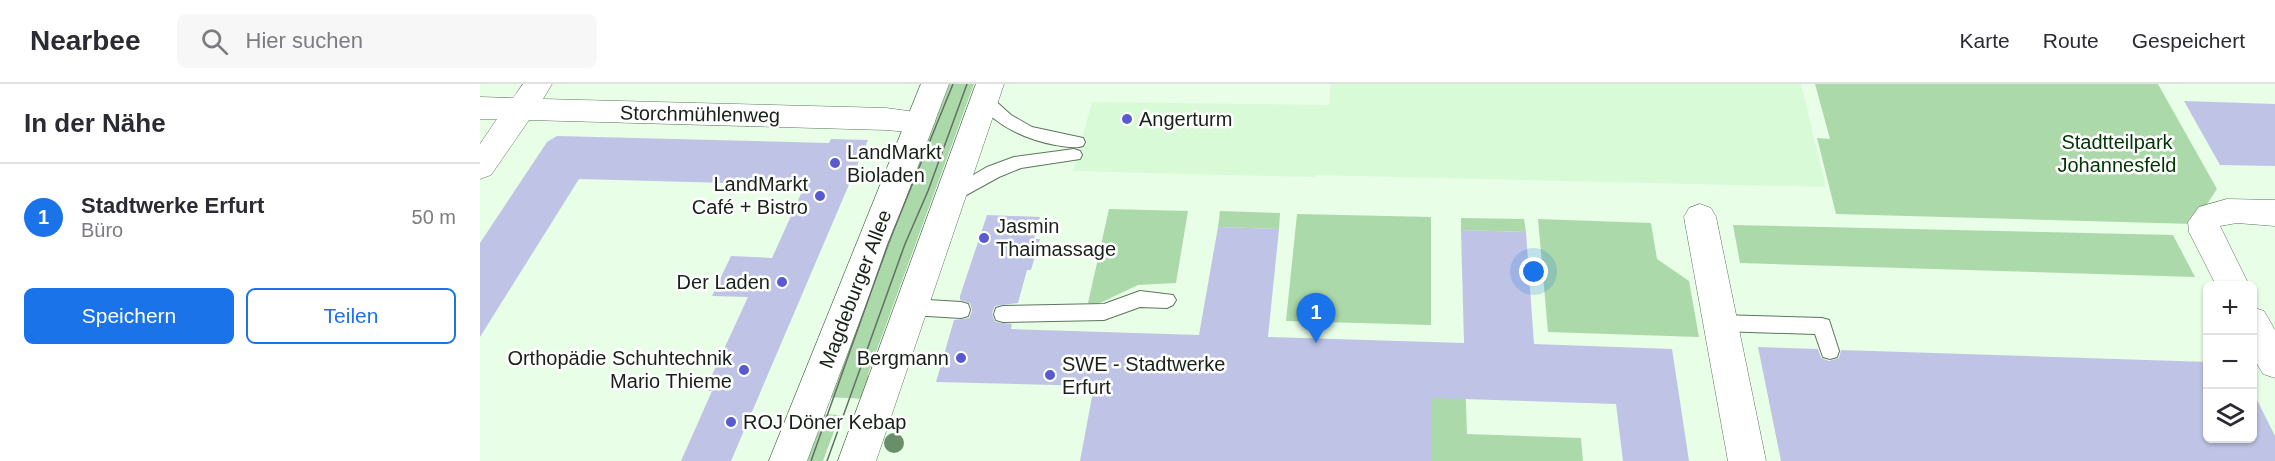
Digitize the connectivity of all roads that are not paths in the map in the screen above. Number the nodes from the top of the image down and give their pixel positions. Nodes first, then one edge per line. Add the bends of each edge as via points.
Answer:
1 (538, 84) edge
2 (935, 84) edge
3 (987, 92) edge
4 (480, 108) edge
5 (520, 110) junction
6 (921, 122) junction
7 (480, 167) edge
8 (950, 197) junction
9 (2275, 213) edge
10 (1700, 217) dead end
11 (2231, 281) edge
12 (1167, 300) dead end
13 (911, 307) junction
14 (961, 310) dead end
15 (1003, 314) dead end
16 (1719, 323) junction
17 (2257, 329) edge
18 (1830, 351) dead end
19 (2275, 363) edge
20 (788, 461) edge
21 (857, 461) edge
22 (1747, 461) edge

1 - 5 street
2 - 6 street, Magdeburger Allee
3 - 8 street
3 - 8 lane via 1006,122 1075,148 993,172
4 - 5 street, Storchmühlenweg
5 - 6 street, Storchmühlenweg
5 - 7 street
6 - 20 street, Magdeburger Allee
8 - 13 street
9 - 11 street via 2217,212 2204,222 2205,232
10 - 16 street
12 - 15 lane via 1140,299 1104,312
13 - 14 lane
13 - 21 street
16 - 18 lane via 1822,326
16 - 22 street
17 - 19 street

